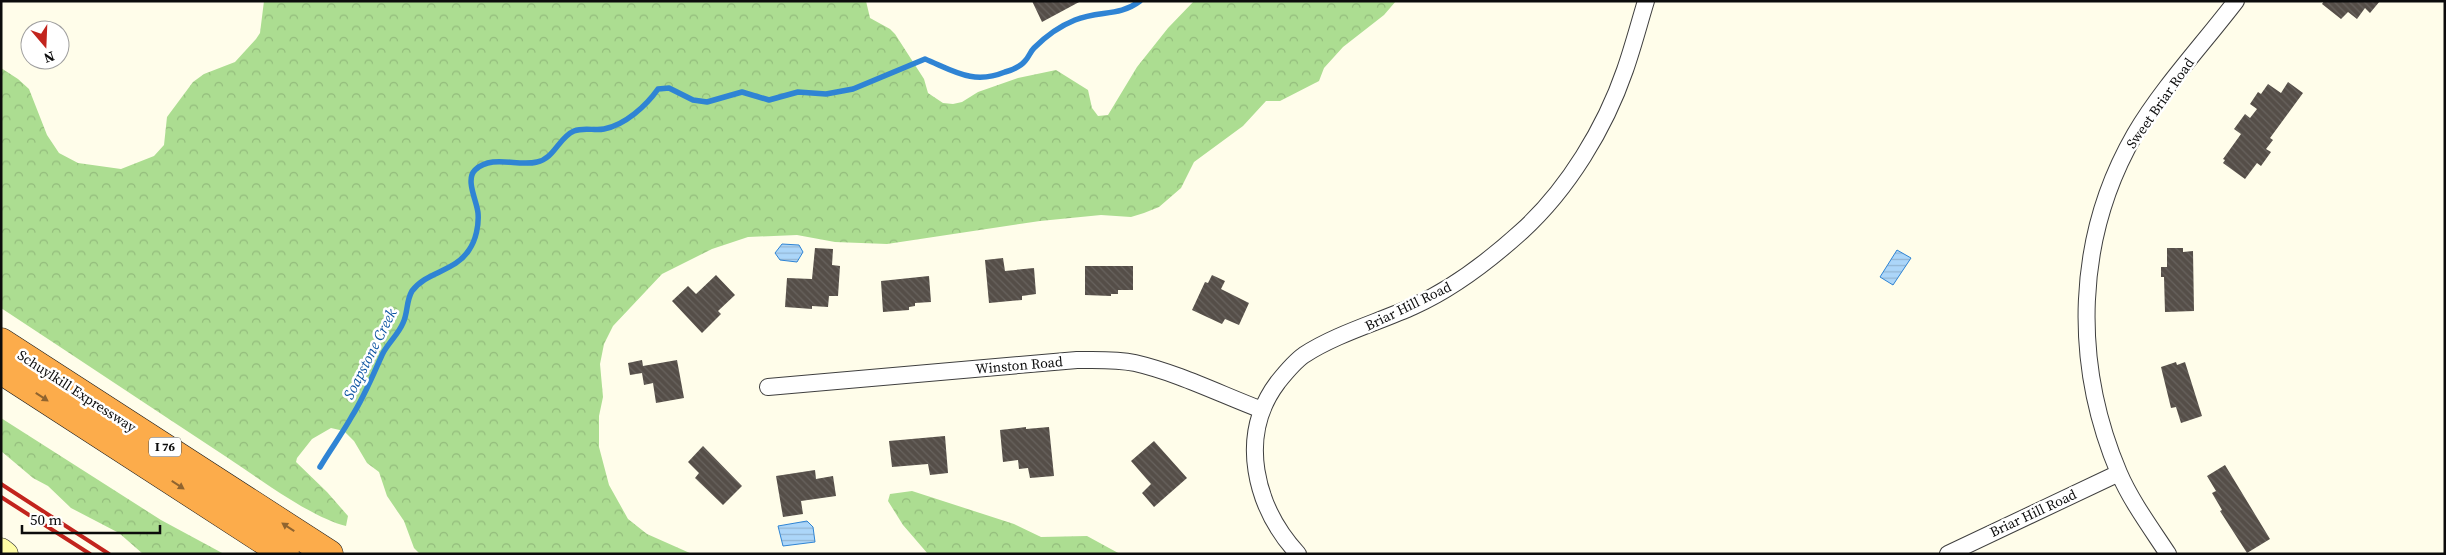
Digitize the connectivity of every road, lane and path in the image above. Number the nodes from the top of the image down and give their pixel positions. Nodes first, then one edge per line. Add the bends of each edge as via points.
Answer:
1 (1646, 1) edge
2 (2236, 1) edge
3 (1, 342) edge
4 (1, 370) edge
5 (768, 387) dead end
6 (1262, 410) junction
7 (2119, 473) junction
8 (1, 550) edge
9 (6, 554) edge
10 (285, 554) edge
11 (329, 554) edge
12 (1298, 554) edge
13 (1948, 554) edge
14 (2168, 554) edge

1 - 6 street, Briar Hill Road via 1625,71 1595,136 1575,168 1523,230 1454,284 1417,305 1322,344 1303,356 1283,376
2 - 7 street, Sweet Briar Road via 2136,132 2119,164 2096,229 2085,300 2087,356 2101,422
11 -> 3 highway, Schuylkill Expressway / I 76
4 -> 10 highway, Schuylkill Expressway / I 76
5 - 6 street, Winston Road via 1107,360 1135,363 1163,372
6 - 12 street, Briar Hill Road via 1254,457 1258,483 1267,509 1284,539
7 - 13 street, Briar Hill Road
7 - 14 street, Sweet Briar Road
8 - 9 street

